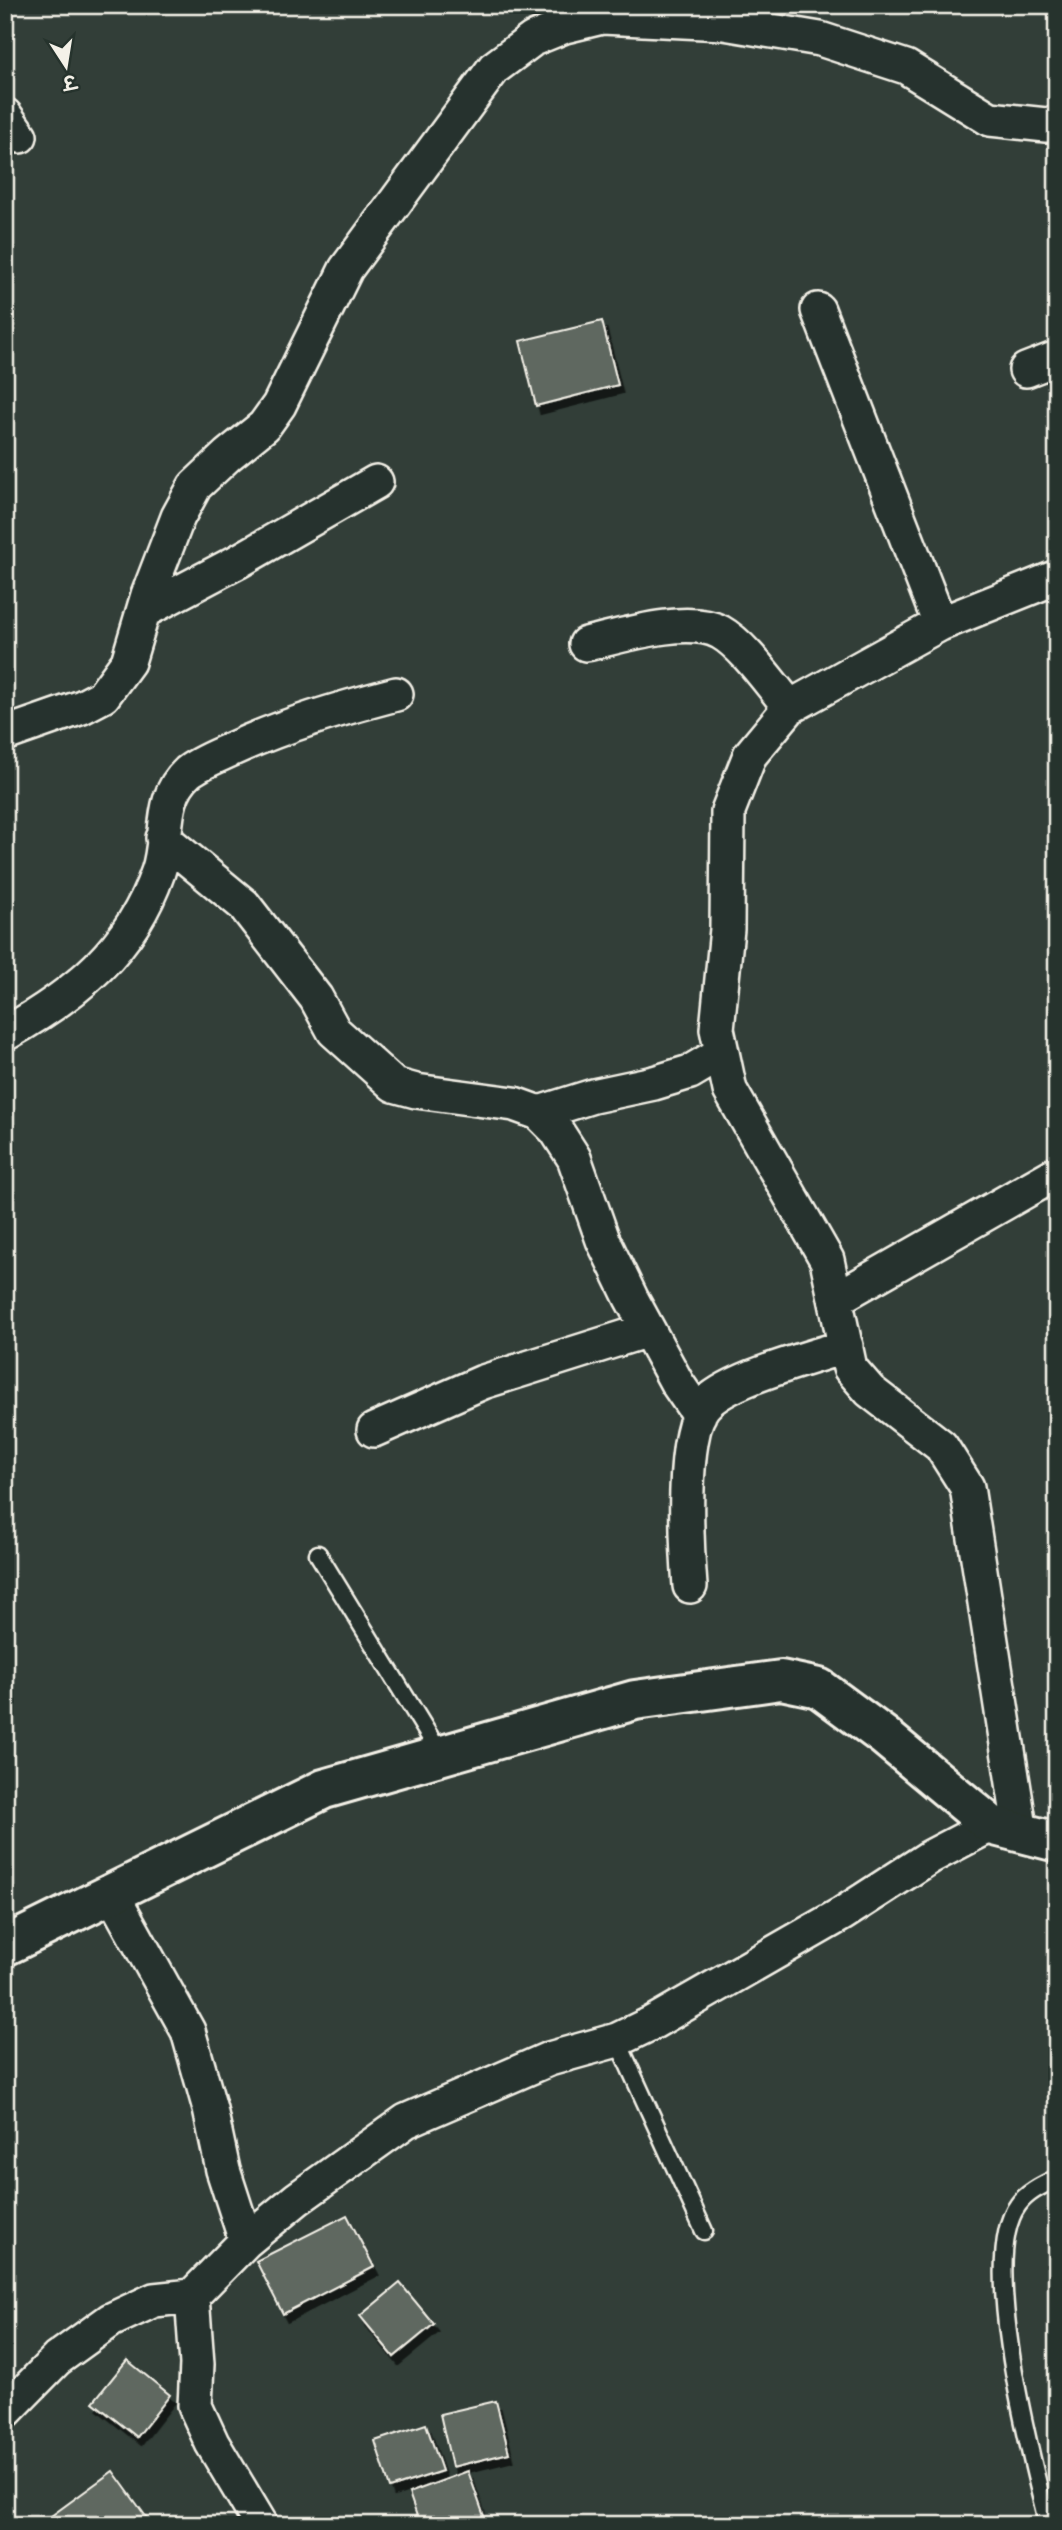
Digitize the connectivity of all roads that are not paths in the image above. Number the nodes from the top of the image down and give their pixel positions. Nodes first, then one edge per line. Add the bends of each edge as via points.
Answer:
1 (1057, 123) edge
2 (818, 310) dead end
3 (1057, 358) edge
4 (1026, 370) dead end
5 (376, 482) dead end
6 (1057, 577) edge
7 (144, 611) junction
8 (940, 624) junction
9 (586, 644) dead end
10 (396, 694) dead end
11 (790, 707) junction
12 (5, 734) edge
13 (163, 838) junction
14 (5, 1034) edge
15 (722, 1053) junction
16 (539, 1114) junction
17 (1057, 1173) edge
18 (836, 1299) junction
19 (648, 1330) junction
20 (846, 1346) junction
21 (699, 1415) junction
22 (374, 1430) dead end
23 (318, 1554) dead end
24 (690, 1586) dead end
25 (440, 1755) junction
26 (1023, 1834) edge
27 (112, 1894) junction
28 (5, 1946) edge
29 (617, 2040) junction
30 (1057, 2178) edge
31 (704, 2231) dead end
32 (246, 2241) junction
33 (192, 2296) junction
34 (5, 2412) edge
35 (261, 2525) edge
36 (1048, 2525) edge

1 - 7 street via 990,119 906,67 820,39 724,23 603,17 533,39 494,68 346,269 279,405 264,426 195,486 178,517
2 - 8 street
3 - 4 street
5 - 7 street
6 - 8 street
7 - 12 street via 128,662 103,695
8 - 11 street
9 - 11 street via 642,631 702,626 721,633 741,650
10 - 13 street via 288,726 188,772 172,793
11 - 15 street via 750,755 728,811 727,929 717,1029
13 - 14 street via 159,870 134,926 95,973
13 - 16 street via 244,905 316,998 334,1031 394,1085 514,1104
15 - 16 street via 690,1072
15 - 18 street via 730,1090 827,1260
16 - 19 street via 574,1158 603,1240
17 - 18 street
18 - 20 street
19 - 21 street
19 - 22 street via 483,1382
20 - 21 street via 737,1383 704,1406
20 - 26 street via 850,1368 870,1391 941,1446 967,1487
21 - 24 street via 693,1428 685,1516
23 - 25 lane
25 - 26 street via 635,1700 781,1680 819,1688
25 - 27 street via 324,1789
26 - 29 street via 930,1857 831,1921
27 - 28 street
27 - 32 street via 188,2031
29 - 31 lane
29 - 32 street via 550,2059 406,2121
30 - 36 lane via 1035,2189 1017,2206 1003,2258 1013,2375
32 - 33 street
33 - 34 street via 154,2300 111,2320 57,2359
33 - 35 street via 195,2406

